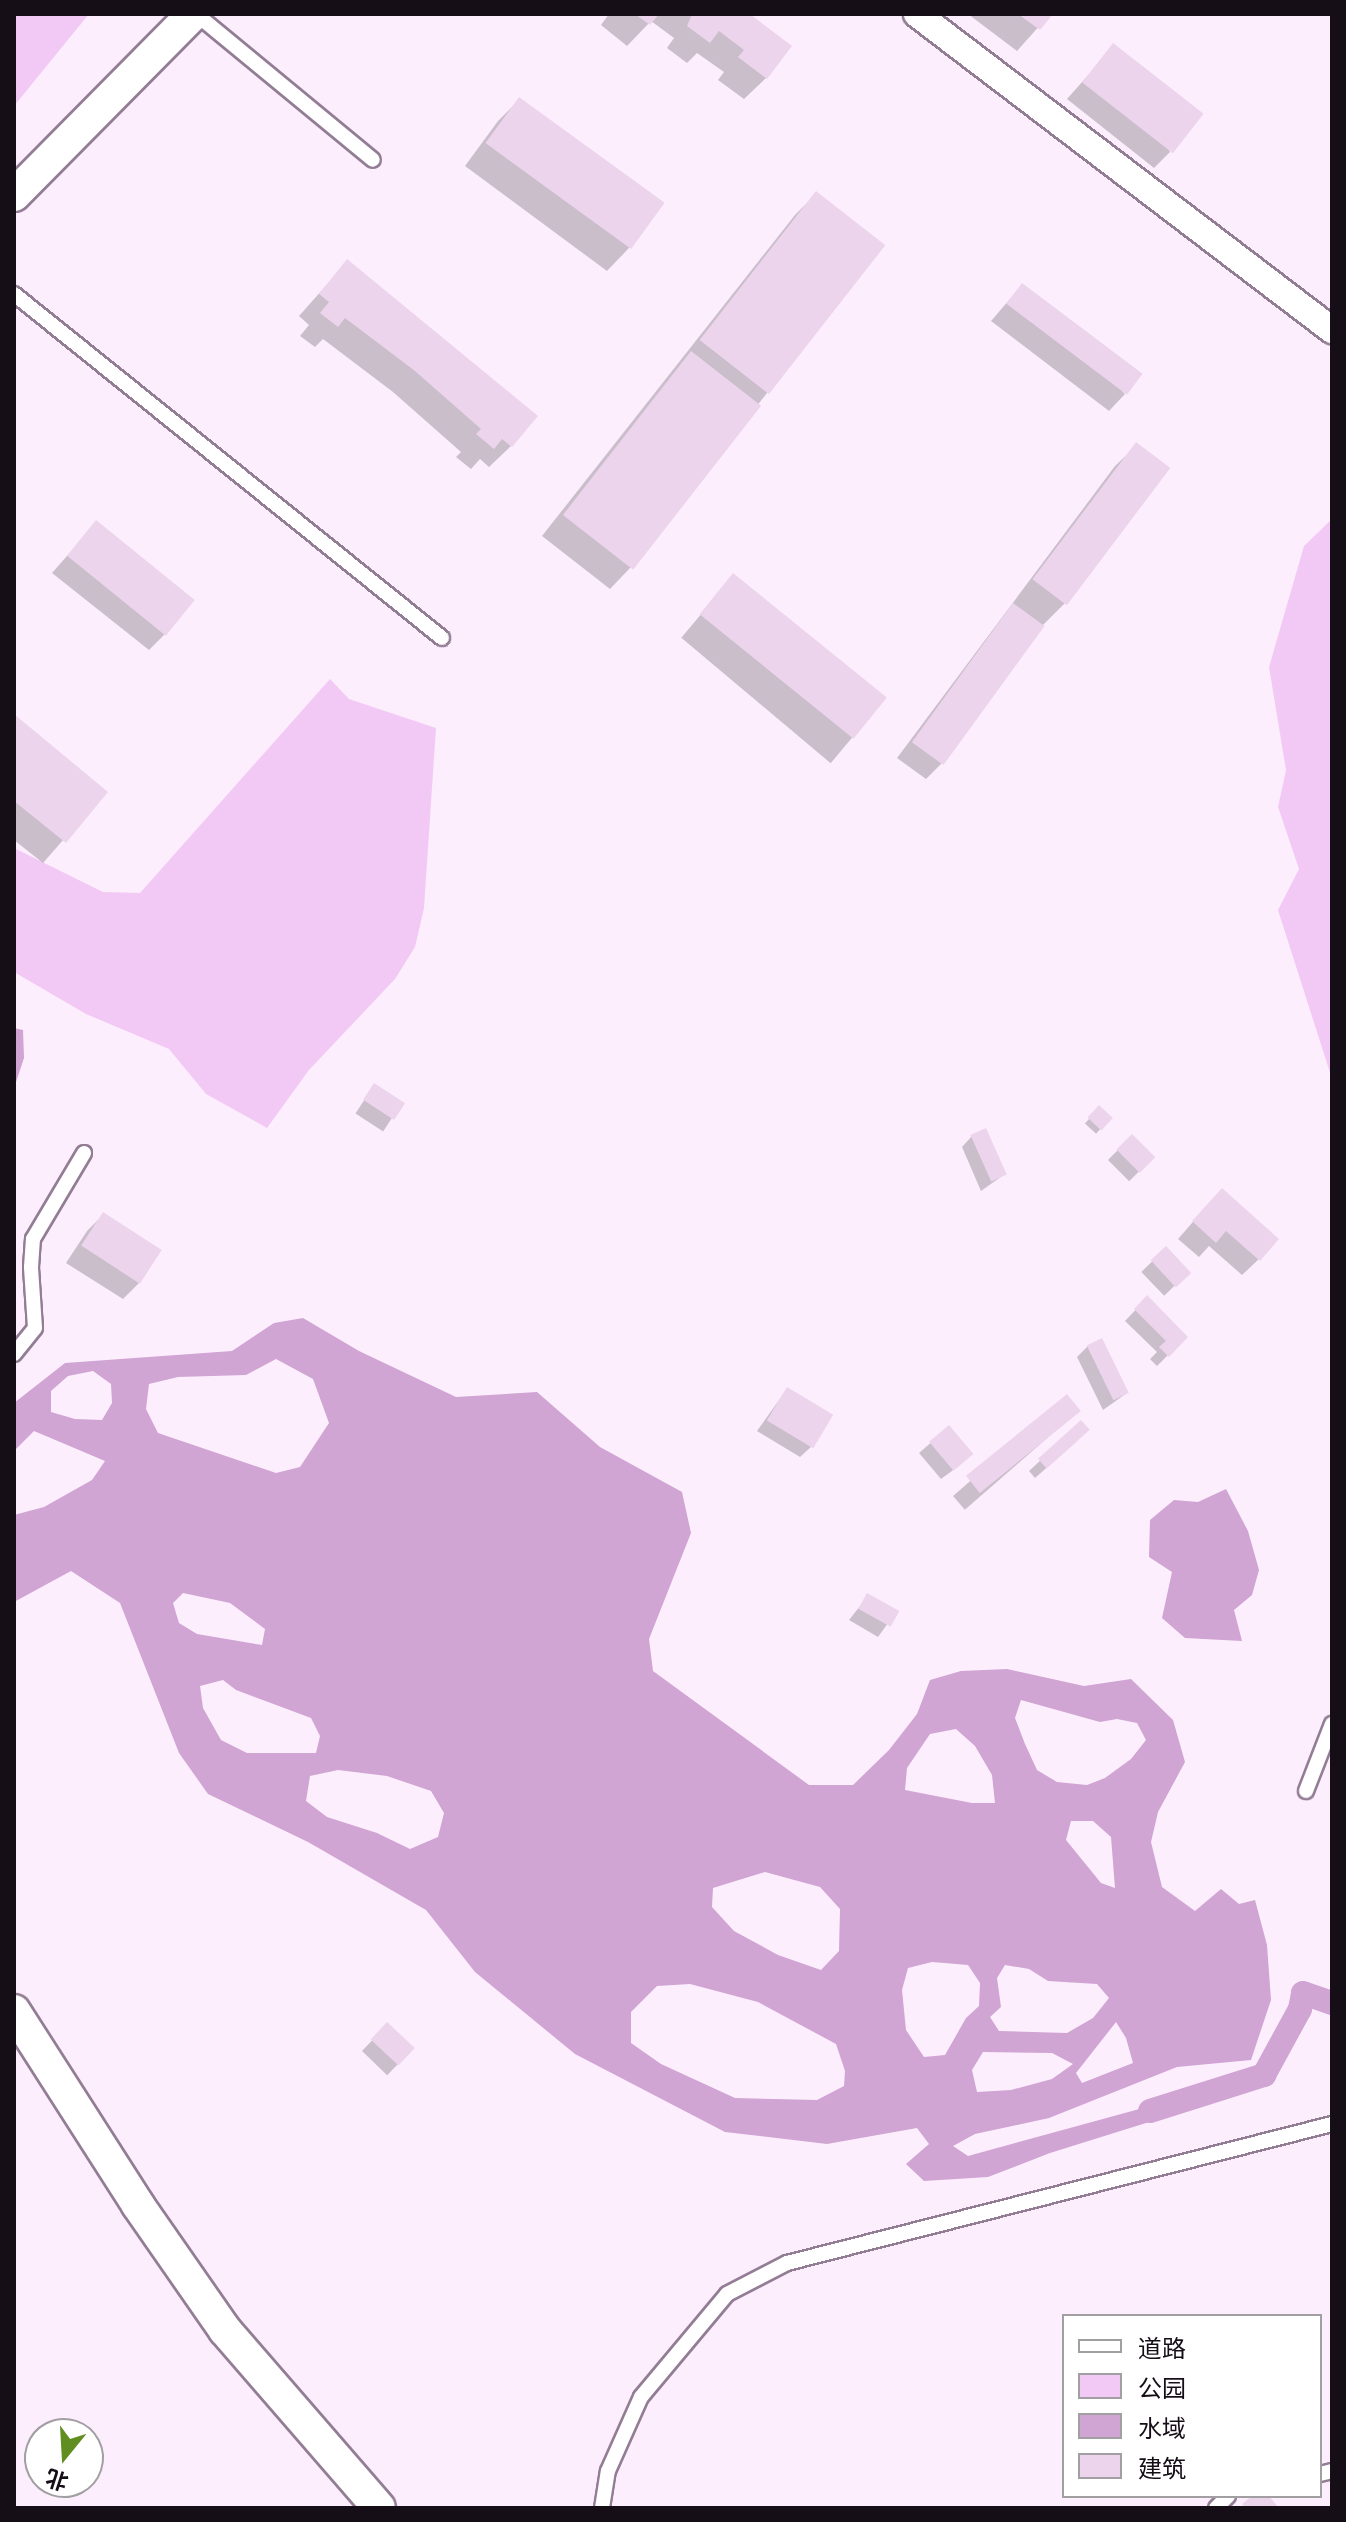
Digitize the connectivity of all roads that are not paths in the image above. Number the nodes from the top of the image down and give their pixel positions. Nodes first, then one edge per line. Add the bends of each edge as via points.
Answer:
1 (195, 14) edge
2 (917, 14) edge
3 (373, 160) dead end
4 (14, 195) edge
5 (14, 294) edge
6 (1332, 330) edge
7 (442, 638) dead end
8 (84, 1153) dead end
9 (14, 1354) edge
10 (1332, 1724) edge
11 (1306, 1791) dead end
12 (14, 2011) edge
13 (1332, 2124) edge
14 (379, 2508) edge
15 (602, 2508) edge

1 - 3 lane
1 - 4 street
2 - 6 street
5 - 7 lane
8 - 9 lane via 33,1239 35,1328
10 - 11 lane
12 - 14 street via 225,2330
13 - 15 lane via 787,2263 727,2294 641,2397 608,2471

